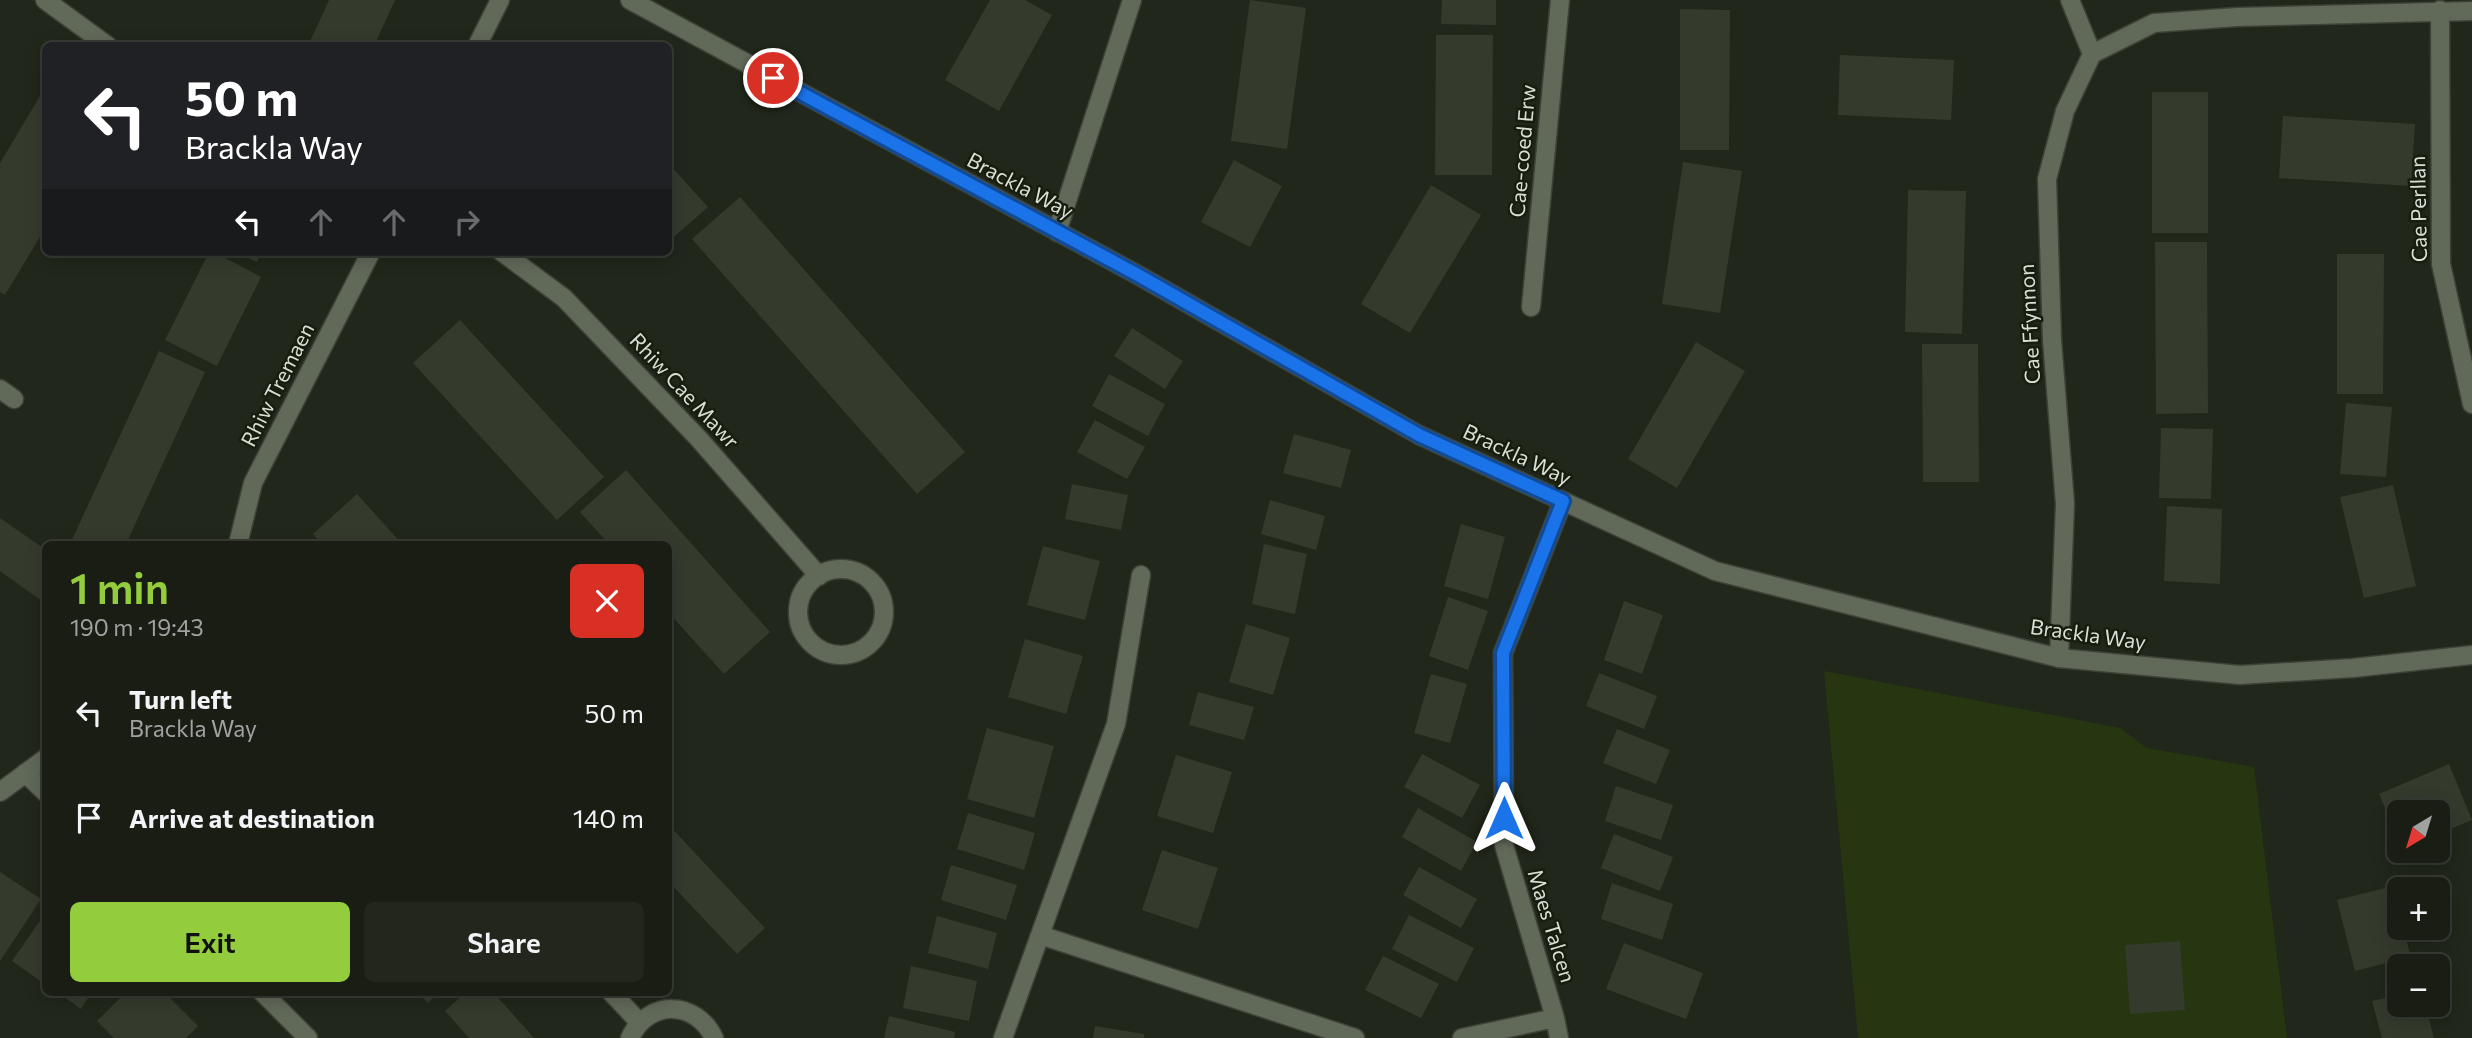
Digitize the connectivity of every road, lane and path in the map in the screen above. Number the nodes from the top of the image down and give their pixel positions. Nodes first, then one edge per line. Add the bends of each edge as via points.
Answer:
1 (45, 0) edge
2 (500, 0) edge
3 (630, 0) edge
4 (1132, 0) edge
5 (1560, 0) edge
6 (2070, 0) edge
7 (2440, 10) junction
8 (2472, 11) edge
9 (103, 42) edge
10 (479, 42) edge
11 (2092, 54) junction
12 (1057, 232) junction
13 (369, 256) edge
14 (507, 256) edge
15 (1531, 307) dead end
16 (2472, 404) edge
17 (1563, 501) junction
18 (239, 541) edge
19 (1141, 575) dead end
20 (819, 576) junction
21 (2472, 655) edge
22 (2059, 658) junction
23 (42, 761) edge
24 (25, 773) junction
25 (42, 789) edge
26 (0, 792) edge
27 (1040, 936) junction
28 (266, 996) edge
29 (614, 996) edge
30 (1555, 1018) junction
31 (635, 1030) edge
32 (308, 1038) edge
33 (714, 1038) edge
34 (1003, 1038) edge
35 (1355, 1038) edge
36 (1462, 1038) edge
37 (1559, 1038) edge

1 - 9 street
2 - 10 street
3 - 12 street, Brackla Way
4 - 12 street
5 - 15 street, Cae-coed Erw
6 - 11 street
7 - 8 street
7 - 11 street via 2154,23
7 - 16 street, Cae Perllan via 2441,264
11 - 22 street, Cae Ffynnon via 2065,111 2047,179 2052,340 2065,503
12 - 17 street, Brackla Way via 1419,435
13 - 18 street, Rhiw Tremaen via 253,483
14 - 20 street, Rhiw Cae Mawr via 564,298 699,439
17 - 22 street, Brackla Way via 1715,571
17 - 30 street, Maes Talcen via 1503,653 1504,845
19 - 27 street via 1116,724
20 - 20 street via 842,569 865,577 883,601 880,630 859,651 835,655 821,651 801,629 799,604 804,590
21 - 22 street, Brackla Way via 2240,675
23 - 24 street
24 - 25 street
24 - 26 street
27 - 34 street
27 - 35 street
28 - 32 street
29 - 31 street
30 - 36 street
30 - 37 street, Maes Talcen
31 - 33 street via 653,1013 683,1010 705,1023

